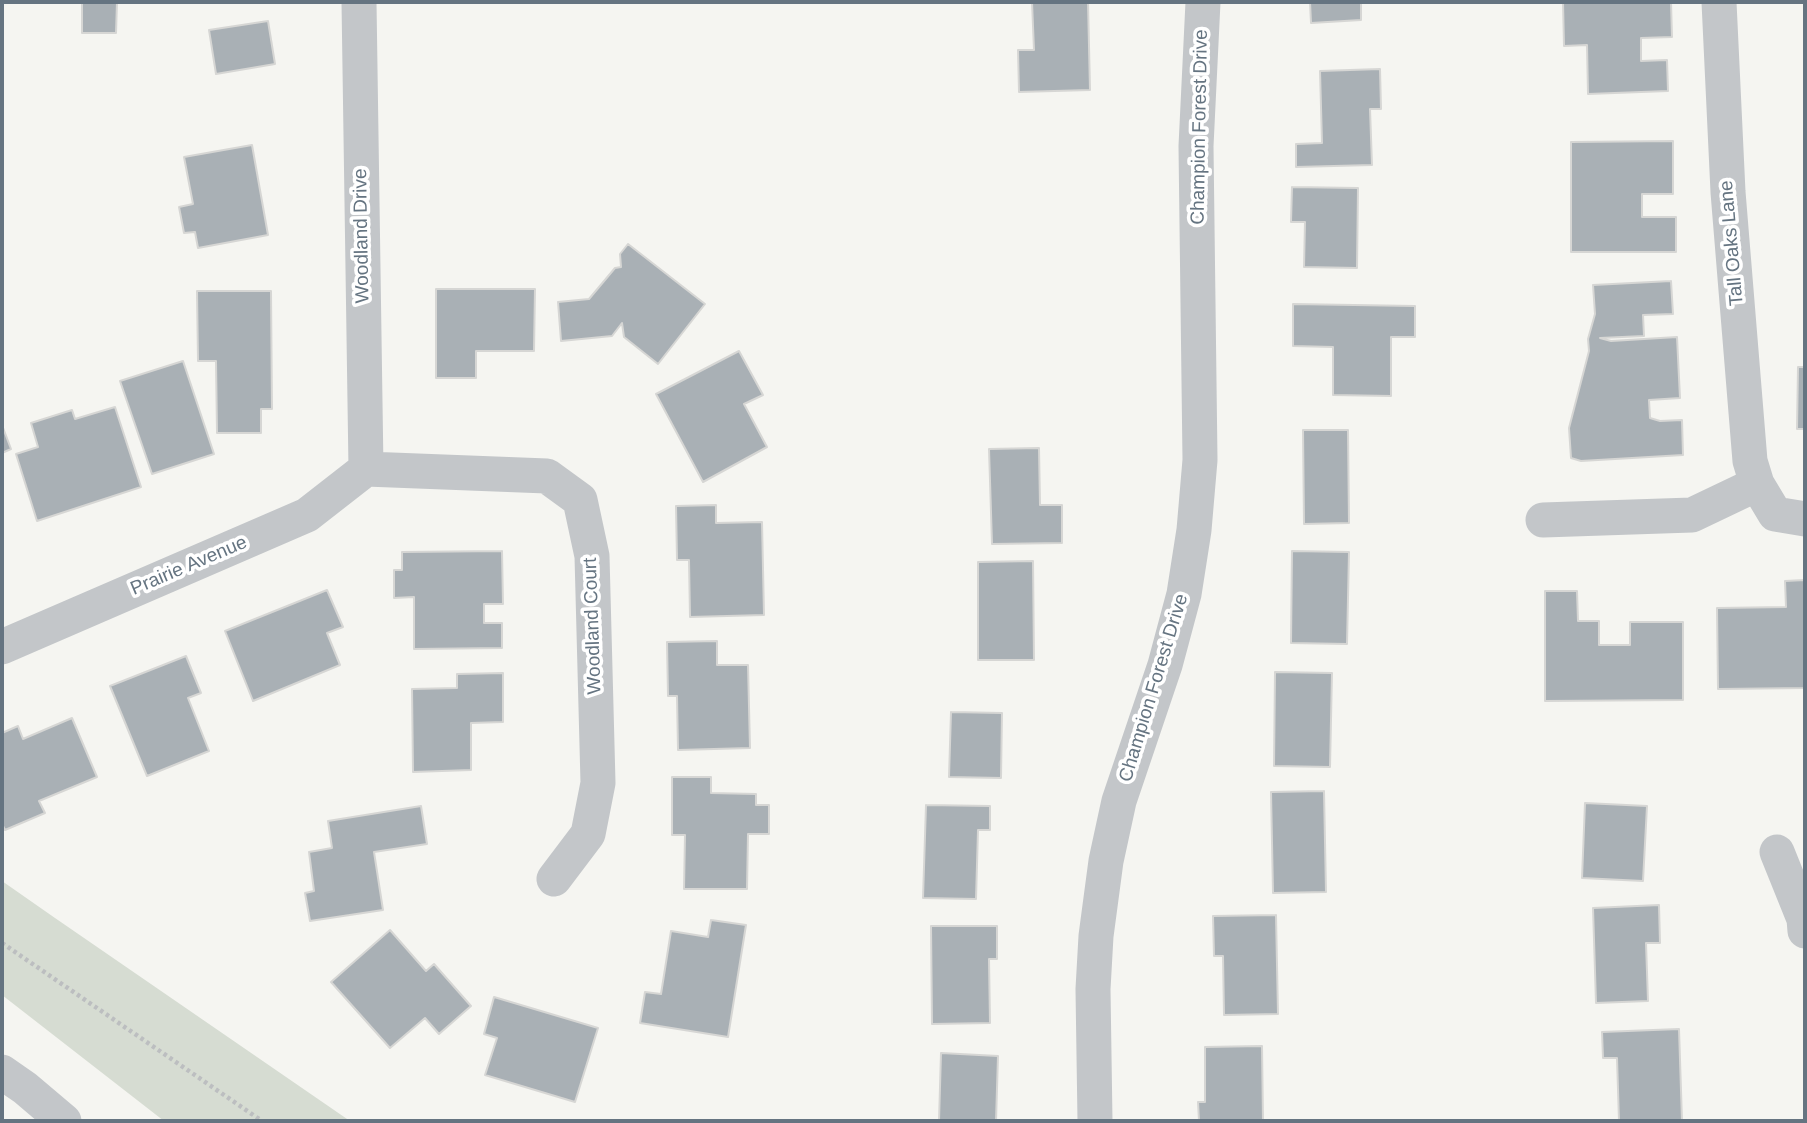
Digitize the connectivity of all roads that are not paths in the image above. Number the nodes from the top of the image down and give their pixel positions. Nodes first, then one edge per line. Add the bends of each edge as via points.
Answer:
1 (359, 2) edge
2 (1203, 2) edge
3 (1719, 2) edge
4 (366, 470) junction
5 (1757, 484) junction
6 (1805, 519) edge
7 (1543, 520) dead end
8 (2, 647) edge
9 (1777, 852) dead end
10 (554, 879) dead end
11 (1805, 931) edge
12 (17, 1094) edge
13 (64, 1121) edge
14 (1095, 1121) edge

1 - 4 street, Woodland Drive
2 - 14 street, Champion Forest Drive via 1196,146 1200,460 1194,530 1184,594 1119,801 1106,861 1094,976
3 - 5 street, Tall Oaks Lane via 1729,206 1750,461
4 - 8 street, Prairie Avenue via 307,515
4 - 10 street, Woodland Court via 547,476 580,500 592,556 598,783 588,834
5 - 6 street, Tall Oaks Lane via 1776,514
5 - 7 street via 1692,515
9 - 11 street
12 - 13 street

